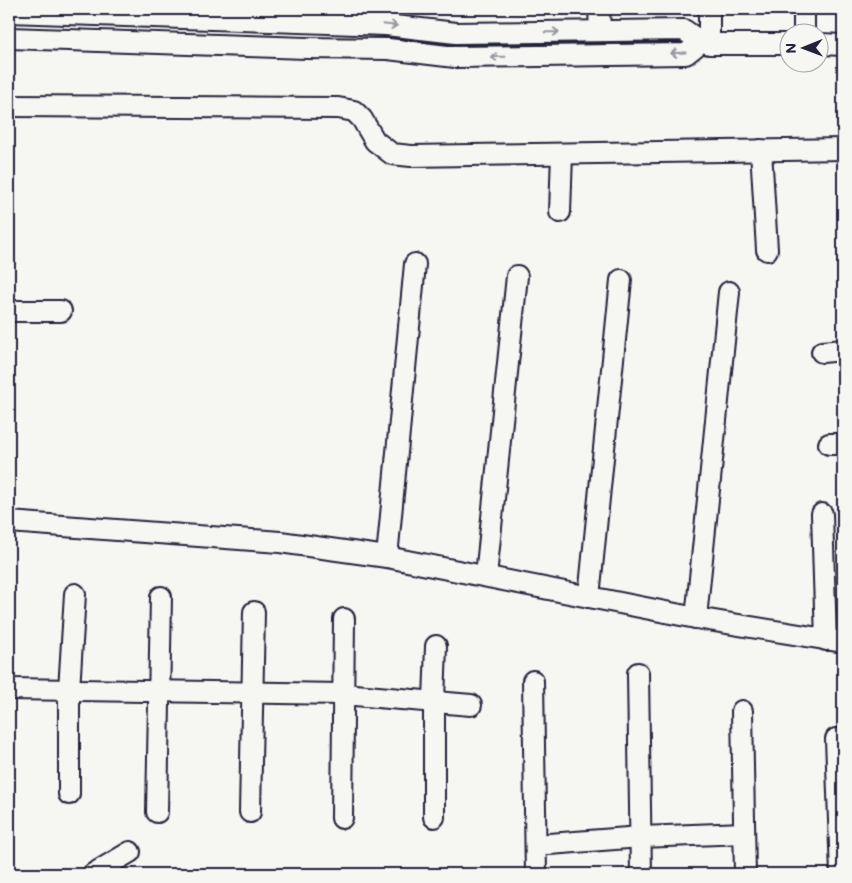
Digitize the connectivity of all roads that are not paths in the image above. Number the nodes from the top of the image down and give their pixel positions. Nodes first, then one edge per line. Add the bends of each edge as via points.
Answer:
1 (599, 9) edge
2 (709, 9) edge
3 (804, 9) edge
4 (9, 12) edge
5 (275, 20) junction
6 (323, 22) junction
7 (804, 22) edge
8 (600, 31) junction
9 (9, 38) edge
10 (705, 43) junction
11 (780, 44) edge
12 (830, 44) edge
13 (843, 44) edge
14 (276, 47) junction
15 (322, 48) junction
16 (9, 106) edge
17 (843, 149) edge
18 (761, 150) junction
19 (562, 154) junction
20 (560, 212) dead end
21 (768, 250) dead end
22 (415, 264) dead end
23 (517, 276) dead end
24 (621, 280) dead end
25 (729, 292) dead end
26 (9, 311) edge
27 (61, 311) dead end
28 (843, 350) edge
29 (822, 352) dead end
30 (822, 514) dead end
31 (9, 522) edge
32 (387, 557) junction
33 (486, 576) junction
34 (75, 594) dead end
35 (161, 597) dead end
36 (589, 597) junction
37 (254, 612) dead end
38 (696, 618) junction
39 (344, 619) dead end
40 (835, 641) edge
41 (436, 646) dead end
42 (638, 673) dead end
43 (533, 681) dead end
44 (9, 689) edge
45 (69, 690) junction
46 (160, 691) junction
47 (253, 692) junction
48 (343, 694) junction
49 (434, 700) junction
50 (472, 704) dead end
51 (742, 711) dead end
52 (836, 739) dead end
53 (69, 794) dead end
54 (156, 812) dead end
55 (250, 812) dead end
56 (434, 817) dead end
57 (342, 818) dead end
58 (744, 833) junction
59 (641, 837) junction
60 (536, 845) junction
61 (130, 852) dead end
62 (93, 874) edge
63 (536, 874) edge
64 (641, 874) edge
65 (745, 874) edge
66 (841, 874) edge

1 - 8 street
2 - 10 street
3 - 7 street
4 - 5 street
5 - 6 street
5 - 14 street
6 -> 8 street via 456,33
6 - 15 street
8 - 10 street via 684,30
9 - 14 street
10 - 11 street
10 -> 15 street via 686,54 455,57 388,49
12 - 13 street
14 - 15 street
16 - 19 street via 338,108 354,111 375,141 392,154
17 - 18 street
18 - 19 street
18 - 21 street
19 - 20 street
22 - 32 street
23 - 33 street
24 - 36 street
25 - 38 street
26 - 27 street
28 - 29 street
30 - 40 street
31 - 32 street via 280,542
32 - 33 street
33 - 36 street
34 - 45 street
35 - 46 street
36 - 38 street
37 - 47 street
38 - 40 street
39 - 48 street
41 - 49 street
42 - 59 street
43 - 60 street
44 - 45 street
45 - 46 street
45 - 53 street
46 - 47 street
46 - 54 street
47 - 48 street
47 - 55 street
48 - 49 street
48 - 57 street
49 - 50 street
49 - 56 street
51 - 58 street
52 - 66 street
58 - 59 street
58 - 65 street
59 - 60 street
59 - 64 street
60 - 63 street
61 - 62 street

